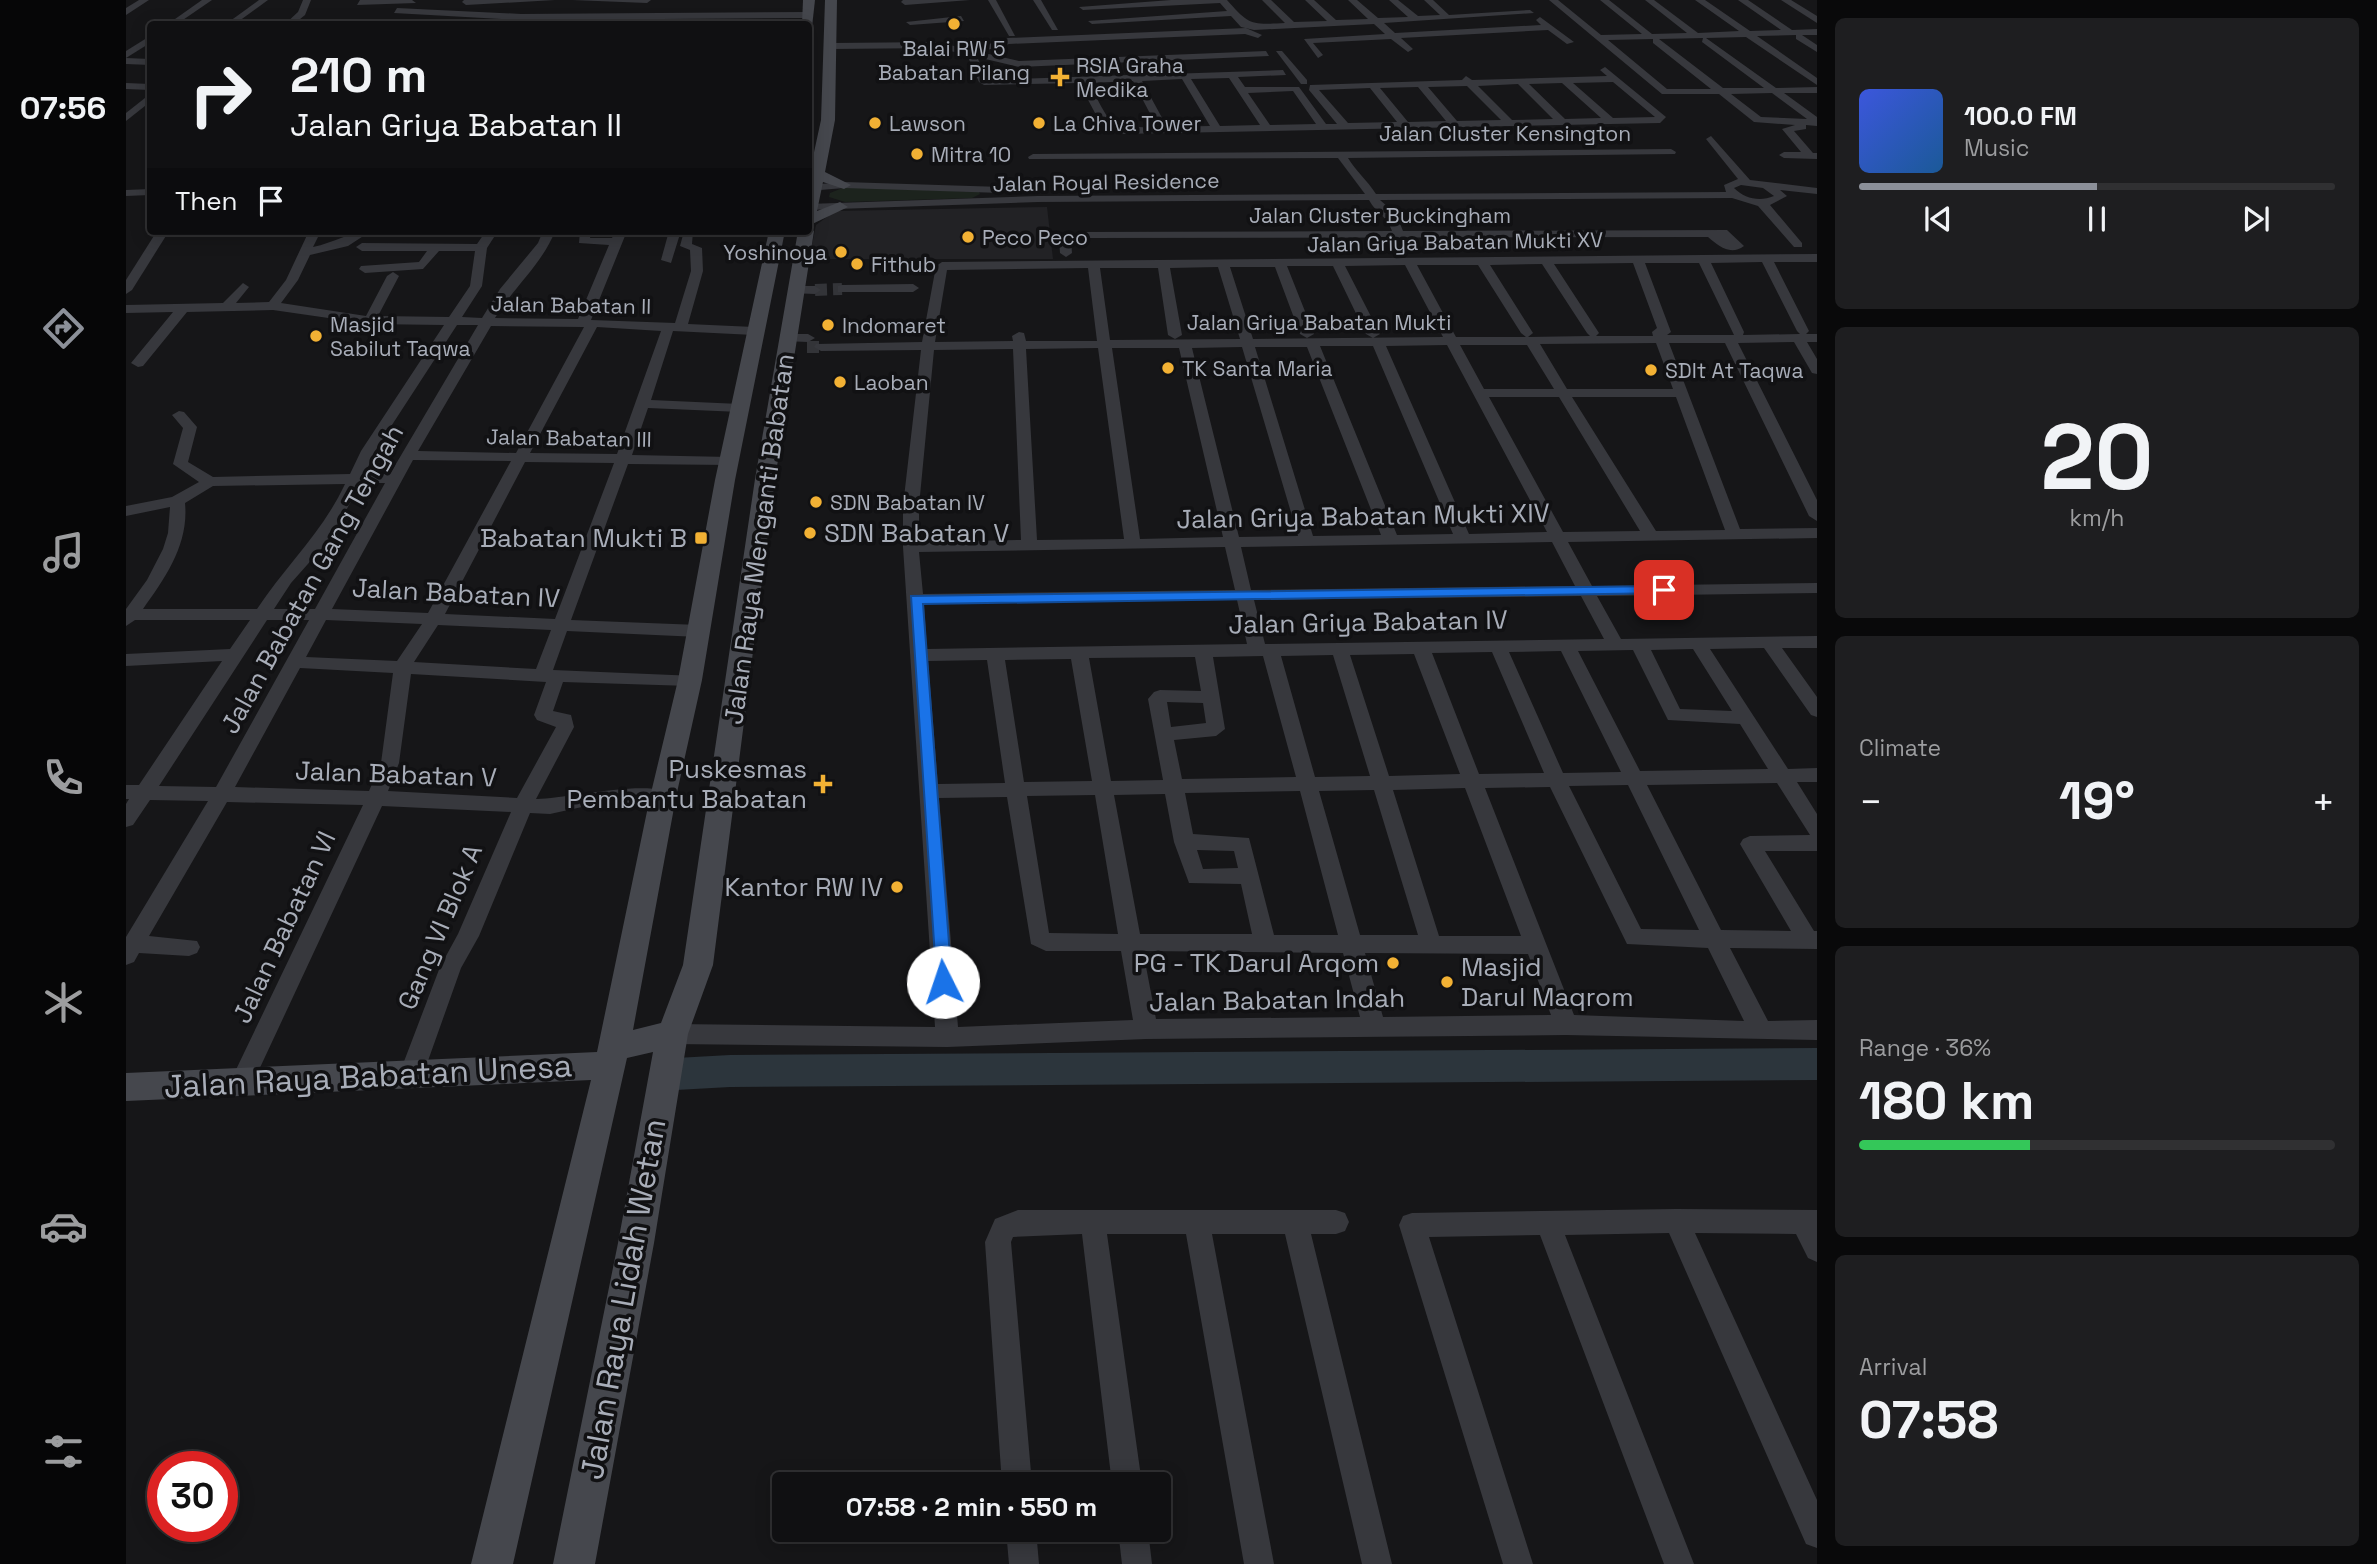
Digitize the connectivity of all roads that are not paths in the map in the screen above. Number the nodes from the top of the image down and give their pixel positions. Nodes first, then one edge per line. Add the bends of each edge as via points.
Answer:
1 (145, 0) edge
2 (208, 0) edge
3 (264, 0) edge
4 (307, 0) edge
5 (534, 0) edge
6 (551, 0) edge
7 (576, 0) edge
8 (626, 0) edge
9 (647, 0) edge
10 (809, 0) edge
11 (831, 0) edge
12 (966, 0) edge
13 (992, 0) edge
14 (1037, 0) edge
15 (1221, 0) edge
16 (1266, 0) edge
17 (1309, 0) edge
18 (1352, 0) edge
19 (1393, 0) edge
20 (1427, 0) edge
21 (1514, 0) edge
22 (1553, 0) edge
23 (1604, 0) edge
24 (1649, 0) edge
25 (1699, 0) edge
26 (1742, 0) edge
27 (1785, 0) edge
28 (360, 3) dead end
29 (733, 3) dead end
30 (954, 3) edge
31 (1081, 3) edge
32 (905, 4) edge
33 (398, 7) edge
34 (1480, 7) dead end
35 (126, 12) edge
36 (1234, 13) junction
37 (1530, 13) junction
38 (470, 14) junction
39 (1489, 15) junction
40 (521, 17) junction
41 (1447, 17) junction
42 (1415, 18) junction
43 (961, 19) junction
44 (618, 20) edge
45 (727, 20) edge
46 (808, 20) edge
47 (1375, 20) junction
48 (1817, 20) edge
49 (176, 21) edge
50 (234, 21) edge
51 (293, 21) edge
52 (463, 21) edge
53 (910, 22) junction
54 (1333, 22) junction
55 (1292, 24) junction
56 (1549, 27) junction
57 (1055, 28) dead end
58 (1507, 30) junction
59 (968, 32) dead end
60 (1461, 32) junction
61 (914, 34) dead end
62 (1424, 34) junction
63 (1817, 34) edge
64 (1795, 35) junction
65 (1392, 36) junction
66 (1750, 36) junction
67 (1010, 37) junction
68 (1113, 37) junction
69 (1516, 37) dead end
70 (1349, 38) junction
71 (1701, 38) junction
72 (1654, 39) junction
73 (1600, 40) junction
74 (147, 41) edge
75 (1432, 41) dead end
76 (1471, 41) dead end
77 (1570, 42) dead end
78 (953, 43) junction
79 (830, 44) junction
80 (883, 44) junction
81 (1817, 49) edge
82 (1408, 50) dead end
83 (984, 51) junction
84 (1269, 52) junction
85 (1363, 52) dead end
86 (126, 55) edge
87 (1318, 55) dead end
88 (1124, 57) junction
89 (126, 61) edge
90 (147, 61) edge
91 (1010, 61) junction
92 (976, 65) junction
93 (1283, 73) junction
94 (1610, 74) junction
95 (1232, 75) junction
96 (1185, 77) junction
97 (1136, 79) junction
98 (1564, 80) junction
99 (1083, 81) junction
100 (1468, 81) junction
101 (1520, 81) junction
102 (1817, 82) edge
103 (1420, 84) junction
104 (1372, 85) junction
105 (126, 86) edge
106 (1303, 86) junction
107 (147, 87) edge
108 (1242, 90) junction
109 (1817, 90) edge
110 (1776, 91) junction
111 (1723, 93) junction
112 (147, 100) edge
113 (126, 118) edge
114 (1610, 121) junction
115 (1562, 122) junction
116 (1509, 123) junction
117 (1455, 124) junction
118 (1817, 124) edge
119 (1405, 125) junction
120 (1323, 126) junction
121 (1345, 126) junction
122 (1266, 127) junction
123 (1216, 128) junction
124 (1164, 130) junction
125 (1711, 139) dead end
126 (1340, 153) junction
127 (1357, 153) junction
128 (1654, 153) dead end
129 (1784, 155) dead end
130 (1814, 156) edge
131 (1033, 157) dead end
132 (1359, 176) junction
133 (1746, 182) junction
134 (814, 184) edge
135 (844, 185) junction
136 (1766, 185) junction
137 (1731, 191) junction
138 (147, 192) edge
139 (126, 193) edge
140 (1817, 193) edge
141 (1373, 199) junction
142 (1779, 199) junction
143 (1761, 202) junction
144 (840, 207) junction
145 (812, 213) edge
146 (1711, 233) dead end
147 (1381, 234) junction
148 (1399, 234) junction
149 (160, 235) edge
150 (314, 235) edge
151 (358, 235) edge
152 (445, 235) edge
153 (489, 235) edge
154 (547, 235) edge
155 (585, 235) edge
156 (674, 235) edge
157 (689, 235) edge
158 (775, 235) edge
159 (806, 235) edge
160 (619, 237) edge
161 (1798, 245) dead end
162 (362, 247) dead end
163 (481, 247) junction
164 (436, 249) junction
165 (1066, 253) dead end
166 (306, 254) junction
167 (1817, 258) edge
168 (1637, 259) junction
169 (1703, 259) junction
170 (1766, 259) junction
171 (667, 260) dead end
172 (1545, 260) junction
173 (1409, 261) junction
174 (1482, 261) junction
175 (1337, 262) junction
176 (1223, 263) junction
177 (1280, 263) junction
178 (1093, 264) junction
179 (1163, 264) junction
180 (365, 270) dead end
181 (393, 276) dead end
182 (243, 287) dead end
183 (914, 288) dead end
184 (842, 289) tunnel mouth
185 (126, 290) edge
186 (185, 306) junction
187 (227, 306) junction
188 (273, 306) junction
189 (126, 309) edge
190 (370, 320) junction
191 (450, 324) junction
192 (485, 324) junction
193 (588, 324) junction
194 (674, 328) junction
195 (754, 331) junction
196 (1594, 332) junction
197 (1806, 334) edge
198 (1661, 335) junction
199 (1734, 335) junction
200 (1451, 337) junction
201 (1529, 337) junction
202 (1376, 338) junction
203 (1817, 338) edge
204 (1245, 339) junction
205 (1310, 339) junction
206 (1106, 340) junction
207 (1180, 340) junction
208 (929, 341) junction
209 (1019, 341) junction
210 (811, 342) junction
211 (138, 363) dead end
212 (1817, 370) edge
213 (1482, 393) junction
214 (1680, 393) junction
215 (1564, 394) junction
216 (643, 404) junction
217 (740, 408) junction
218 (179, 415) dead end
219 (408, 455) junction
220 (520, 458) junction
221 (621, 461) junction
222 (354, 478) junction
223 (396, 478) junction
224 (210, 482) junction
225 (742, 483) junction
226 (177, 501) junction
227 (126, 511) edge
228 (1817, 516) edge
229 (1817, 533) edge
230 (1734, 534) junction
231 (1651, 536) junction
232 (1557, 537) junction
233 (1463, 539) junction
234 (1391, 540) junction
235 (1307, 541) junction
236 (1230, 542) junction
237 (1133, 544) junction
238 (1029, 545) junction
239 (911, 547) junction
240 (1817, 588) edge
241 (1588, 591) junction
242 (1244, 595) junction
243 (915, 599) junction
244 (263, 613) junction
245 (323, 614) junction
246 (127, 617) edge
247 (433, 620) junction
248 (562, 624) junction
249 (699, 631) junction
250 (1817, 642) edge
251 (1769, 643) junction
252 (1615, 644) junction
253 (1639, 644) junction
254 (1699, 645) junction
255 (1567, 646) junction
256 (1498, 647) junction
257 (1421, 648) junction
258 (1263, 649) junction
259 (1340, 649) junction
260 (1203, 650) junction
261 (1079, 653) junction
262 (995, 654) junction
263 (234, 655) junction
264 (920, 655) junction
265 (126, 660) edge
266 (292, 662) junction
267 (403, 665) junction
268 (549, 677) junction
269 (690, 680) junction
270 (1211, 697) junction
271 (1817, 711) edge
272 (1746, 718) junction
273 (1165, 734) junction
274 (1783, 775) junction
275 (1817, 775) edge
276 (1631, 778) junction
277 (1556, 779) junction
278 (1473, 780) junction
279 (1380, 782) junction
280 (1307, 784) junction
281 (1174, 786) junction
282 (1101, 788) junction
283 (1017, 789) junction
284 (930, 791) junction
285 (135, 792) edge
286 (222, 794) junction
287 (663, 797) junction
288 (376, 798) junction
289 (523, 806) junction
290 (126, 820) edge
291 (1817, 830) edge
292 (1184, 842) junction
293 (1817, 843) edge
294 (1249, 876) junction
295 (1716, 939) junction
296 (1812, 940) edge
297 (1133, 943) junction
298 (1352, 943) junction
299 (1265, 944) junction
300 (1536, 945) junction
301 (1432, 946) junction
302 (190, 947) dead end
303 (130, 950) edge
304 (1566, 1025) junction
305 (1374, 1026) junction
306 (1146, 1029) junction
307 (1817, 1030) edge
308 (1761, 1031) junction
309 (671, 1034) junction
310 (947, 1037) junction
311 (612, 1056) junction
312 (412, 1072) junction
313 (243, 1080) junction
314 (126, 1087) edge
315 (1676, 1220) junction
316 (1093, 1222) junction
317 (1197, 1222) junction
318 (1295, 1222) junction
319 (1336, 1222) dead end
320 (1810, 1222) edge
321 (1548, 1223) junction
322 (1817, 1249) edge
323 (1016, 1472) edge
324 (1125, 1472) edge
325 (1817, 1533) edge
326 (1022, 1542) edge
327 (1135, 1542) edge
328 (492, 1564) edge
329 (574, 1564) edge
330 (1024, 1564) edge
331 (1138, 1564) edge
332 (1259, 1564) edge
333 (1377, 1564) edge
334 (1518, 1564) edge
335 (1679, 1564) edge

1 - 35 street
2 - 49 street
3 - 50 street
4 - 51 street
5 - 6 street
5 - 33 street
5 - 40 street
7 - 8 street
8 - 9 street
8 - 44 street
10 - 46 main road
11 - 79 main road
12 - 30 street
13 - 67 street
14 - 57 street
15 - 31 street
15 - 36 street
16 - 55 street
17 - 54 street
18 - 47 street
19 - 42 street
20 - 41 street
21 - 37 street
22 - 73 street
23 - 72 street
24 - 71 street
25 - 66 street
26 - 64 street
27 - 48 street
28 - 33 street
29 - 45 street
30 - 32 street
30 - 43 street
31 - 36 street via 1095,24
32 - 53 street
33 - 38 street
34 - 39 street
36 - 55 street via 1248,26
37 - 39 street
37 - 56 street
38 - 40 street
38 - 52 street
39 - 41 street
40 - 44 street
41 - 42 street
42 - 47 street
43 - 53 street
43 - 59 street
44 - 45 street
45 - 46 street
47 - 54 street
47 - 65 street
53 - 61 street
54 - 55 street
56 - 58 street
56 - 77 street
58 - 60 street
58 - 69 street
60 - 62 street
60 - 76 street
62 - 65 street
62 - 75 street
63 - 64 street
64 - 66 street
64 - 81 street
65 - 70 street
65 - 82 street
66 - 71 street
66 - 102 street
67 - 68 street
67 - 83 street
67 - 91 street
68 - 84 street via 1250,31
68 - 88 street
70 - 85 street
70 - 87 street via 1307,41
71 - 72 street
71 - 110 street
72 - 73 street
72 - 111 street
73 - 111 street via 1662,91
74 - 86 street
78 - 80 street
78 - 83 street
78 - 83 street via 977,40
79 - 80 street
79 - 134 main road via 828,120
80 - 83 street
83 - 91 street
83 - 92 street
84 - 88 street
84 - 93 street
84 - 106 street
88 - 91 street
88 - 97 street
89 - 90 street
91 - 92 street
92 - 99 street via 983,81 989,83
93 - 95 street
93 - 106 street
94 - 98 street
94 - 100 street
94 - 114 street via 1660,120
95 - 96 street
95 - 108 street
96 - 97 street
96 - 123 street
97 - 99 street
97 - 124 street
98 - 101 street
98 - 114 street
99 - 124 street via 1105,124 1118,131
100 - 101 street
100 - 103 street
100 - 106 street
100 - 116 street
101 - 115 street
103 - 104 street
103 - 117 street
104 - 106 street
104 - 119 street
105 - 107 street
106 - 108 street
106 - 120 street
106 - 121 street
108 - 122 street
109 - 110 street
110 - 111 street
110 - 118 street
111 - 118 street via 1758,120
112 - 113 street
114 - 115 street
115 - 116 street
116 - 117 street
117 - 119 street
118 - 130 street via 1787,129
119 - 121 street
120 - 121 street
120 - 122 street
122 - 123 street
123 - 124 street
125 - 133 street
126 - 127 street, Jalan Cluster Kensington
126 - 131 street, Jalan Cluster Kensington via 1052,151
126 - 132 street, Jalan Cluster Kensington
127 - 128 street, Jalan Cluster Kensington
127 - 132 street, Jalan Cluster Kensington via 1363,168
129 - 130 street
132 - 141 street, Jalan Cluster Kensington
133 - 136 street
133 - 137 street
134 - 135 main road
135 - 141 street, Jalan Royal Residence
135 - 144 street via 827,196
136 - 140 street
136 - 142 street via 1777,191
137 - 141 street, Jalan Royal Residence
137 - 143 street
138 - 139 street
140 - 142 street
141 - 144 street, Jalan Royal Residence via 1038,199
141 - 147 street
141 - 148 street via 1392,216
142 - 143 street
143 - 161 street
144 - 145 main road
146 - 148 street, Jalan Cluster Buckingham
147 - 148 street, Jalan Cluster Buckingham
147 - 165 street, Jalan Cluster Buckingham via 1075,235 1065,239
149 - 185 street
150 - 166 street
151 - 166 street
152 - 164 street
153 - 163 street
154 - 192 street, Jalan Babatan Gang Tengah
155 - 160 street via 583,241
156 - 171 street
157 - 194 street, Jalan Babatan II via 686,246 696,248 697,271
158 - 195 main road, Jalan Raya Menganti Babatan
159 - 210 main road, Jalan Raya Menganti Babatan via 805,290
160 - 193 street
162 - 164 street
163 - 164 street
163 - 191 street via 480,279
164 - 180 street via 423,265
166 - 188 street
167 - 170 street, Jalan Griya Babatan Mukti XV
168 - 169 street, Jalan Griya Babatan Mukti XV
168 - 172 street, Jalan Griya Babatan Mukti XV
168 - 198 street
169 - 170 street, Jalan Griya Babatan Mukti XV
169 - 199 street
170 - 197 street
172 - 174 street, Jalan Griya Babatan Mukti XV
172 - 196 street
173 - 174 street, Jalan Griya Babatan Mukti XV
173 - 175 street, Jalan Griya Babatan Mukti XV
173 - 200 street
174 - 201 street
175 - 177 street, Jalan Griya Babatan Mukti XV
175 - 202 street
176 - 177 street, Jalan Griya Babatan Mukti XV
176 - 179 street, Jalan Griya Babatan Mukti XV
176 - 204 street
177 - 205 street
178 - 179 street, Jalan Griya Babatan Mukti XV
178 - 206 street
178 - 208 street, Jalan Griya Babatan Mukti XV via 944,265
179 - 207 street
181 - 190 street
182 - 187 street
183 - 184 street
186 - 187 street, Jalan Babatan II
186 - 189 street, Jalan Babatan II
186 - 211 street
187 - 188 street, Jalan Babatan II
188 - 190 street, Jalan Babatan II
190 - 191 street, Jalan Babatan II
191 - 192 street, Jalan Babatan II
191 - 222 street
192 - 193 street, Jalan Babatan II
192 - 219 street, Jalan Babatan Gang Tengah
193 - 194 street, Jalan Babatan II
193 - 220 street
194 - 195 street, Jalan Babatan II
194 - 216 street
195 - 217 main road, Jalan Raya Menganti Babatan
196 - 198 street, Jalan Griya Babatan Mukti
196 - 201 street, Jalan Griya Babatan Mukti
197 - 199 street, Jalan Griya Babatan Mukti
197 - 203 street, Jalan Griya Babatan Mukti
197 - 212 street
198 - 199 street, Jalan Griya Babatan Mukti
198 - 201 street, Jalan Griya Babatan Mukti
198 - 214 street
199 - 228 street
200 - 201 street, Jalan Griya Babatan Mukti
200 - 202 street, Jalan Griya Babatan Mukti
200 - 213 street
201 - 215 street
202 - 205 street, Jalan Griya Babatan Mukti
202 - 233 street
204 - 205 street, Jalan Griya Babatan Mukti
204 - 207 street, Jalan Griya Babatan Mukti
204 - 235 street
205 - 234 street
206 - 207 street, Jalan Griya Babatan Mukti
206 - 209 street, Jalan Griya Babatan Mukti
206 - 237 street
207 - 236 street
208 - 209 street, Jalan Griya Babatan Mukti
208 - 210 street, Jalan Griya Babatan Mukti
208 - 239 street via 911,506
209 - 238 street
210 - 225 main road, Jalan Raya Menganti Babatan
213 - 215 street
213 - 232 street
214 - 215 street
214 - 230 street
215 - 231 street
216 - 217 street
216 - 221 street
217 - 225 main road, Jalan Raya Menganti Babatan
218 - 224 street via 190,427 180,464
219 - 220 street, Jalan Babatan III
219 - 223 street, Jalan Babatan Gang Tengah
220 - 221 street, Jalan Babatan III
220 - 247 street
221 - 225 street, Jalan Babatan III
221 - 248 street
222 - 223 street
222 - 224 street
222 - 244 street via 323,538
223 - 245 street, Jalan Babatan Gang Tengah
224 - 226 street
225 - 249 main road, Jalan Raya Menganti Babatan
225 - 309 main road, Jalan Raya Menganti Babatan via 698,965
226 - 227 street
226 - 246 street via 180,515 161,571
229 - 230 street, Jalan Griya Babatan Mukti XIV
230 - 231 street, Jalan Griya Babatan Mukti XIV
231 - 232 street, Jalan Griya Babatan Mukti XIV
232 - 233 street, Jalan Griya Babatan Mukti XIV
232 - 241 street
233 - 234 street, Jalan Griya Babatan Mukti XIV
234 - 235 street, Jalan Griya Babatan Mukti XIV
235 - 236 street, Jalan Griya Babatan Mukti XIV
236 - 237 street, Jalan Griya Babatan Mukti XIV
236 - 242 street
237 - 238 street, Jalan Griya Babatan Mukti XIV
238 - 239 street, Jalan Griya Babatan Mukti XIV
239 - 243 street
240 - 241 street
241 - 242 street
241 - 252 street
242 - 243 street
242 - 258 street
243 - 264 street
244 - 245 street, Jalan Babatan IV
244 - 246 street, Jalan Babatan IV
244 - 263 street
245 - 247 street, Jalan Babatan IV
245 - 266 street, Jalan Babatan Gang Tengah
247 - 248 street, Jalan Babatan IV
247 - 267 street
248 - 249 street, Jalan Babatan IV
248 - 268 street
249 - 269 main road, Jalan Raya Menganti Babatan
250 - 251 street, Jalan Griya Babatan IV
251 - 254 street, Jalan Griya Babatan IV
251 - 271 street
252 - 253 street, Jalan Griya Babatan IV
252 - 255 street, Jalan Griya Babatan IV
253 - 254 street, Jalan Griya Babatan IV
253 - 272 street via 1674,715
254 - 272 street
255 - 256 street, Jalan Griya Babatan IV
255 - 276 street
256 - 257 street, Jalan Griya Babatan IV
256 - 277 street
257 - 259 street, Jalan Griya Babatan IV
257 - 278 street
258 - 259 street, Jalan Griya Babatan IV
258 - 260 street, Jalan Griya Babatan IV
258 - 280 street
259 - 279 street
260 - 261 street, Jalan Griya Babatan IV
260 - 270 street
261 - 262 street, Jalan Griya Babatan IV
261 - 282 street
262 - 264 street, Jalan Griya Babatan IV
262 - 283 street
263 - 265 street
263 - 285 street
264 - 284 street
266 - 267 street
266 - 286 street, Jalan Babatan Gang Tengah
267 - 268 street
267 - 288 street, Jalan Babatan VI via 390,763
268 - 269 street
268 - 289 street, Gang VI Blok A via 543,715 564,720 565,727
269 - 287 main road, Jalan Raya Menganti Babatan
270 - 273 street via 1216,729
270 - 273 street via 1158,697
272 - 274 street
273 - 281 street
274 - 275 street
274 - 276 street
274 - 291 street
276 - 277 street
276 - 295 street
277 - 278 street
277 - 295 street via 1632,936 1638,940
278 - 279 street
278 - 300 street
279 - 280 street
279 - 301 street
280 - 281 street
280 - 298 street
281 - 282 street
281 - 292 street
282 - 283 street
282 - 297 street
283 - 284 street
283 - 297 street via 1039,939
284 - 310 street
285 - 286 street, Jalan Babatan V
285 - 290 street
286 - 288 street, Jalan Babatan V
286 - 303 street, Jalan Babatan Gang Tengah
287 - 289 street, Jalan Babatan V via 591,798 550,807
287 - 311 main road, Jalan Raya Menganti Babatan
288 - 289 street, Jalan Babatan V
288 - 313 street, Jalan Babatan VI
289 - 312 street, Gang VI Blok A via 451,967
292 - 294 street via 1196,877
292 - 294 street via 1240,841
293 - 296 street via 1750,844
294 - 299 street
295 - 296 street
295 - 308 street
297 - 299 street
297 - 306 street
298 - 299 street
298 - 301 street
298 - 305 street
300 - 301 street
300 - 304 street
302 - 303 street
304 - 305 street, Jalan Babatan Indah
304 - 308 street, Jalan Babatan Indah
305 - 306 street, Jalan Babatan Indah
306 - 310 street, Jalan Babatan Indah
307 - 308 street, Jalan Babatan Indah
309 - 310 street, Jalan Babatan Indah
309 - 311 main road
309 - 329 main road, Jalan Raya Lidah Wetan
311 - 312 main road, Jalan Raya Babatan Unesa
311 - 328 main road, Jalan Raya Lidah Wetan
312 - 313 main road, Jalan Raya Babatan Unesa
313 - 314 main road, Jalan Raya Babatan Unesa
315 - 320 street
315 - 321 street
315 - 325 street
316 - 317 street
316 - 323 street via 1018,1222 1004,1228 998,1242
316 - 324 street
317 - 318 street
317 - 332 street
318 - 319 street
318 - 333 street
320 - 322 street
321 - 334 street via 1412,1226
321 - 335 street
326 - 330 street
327 - 331 street

